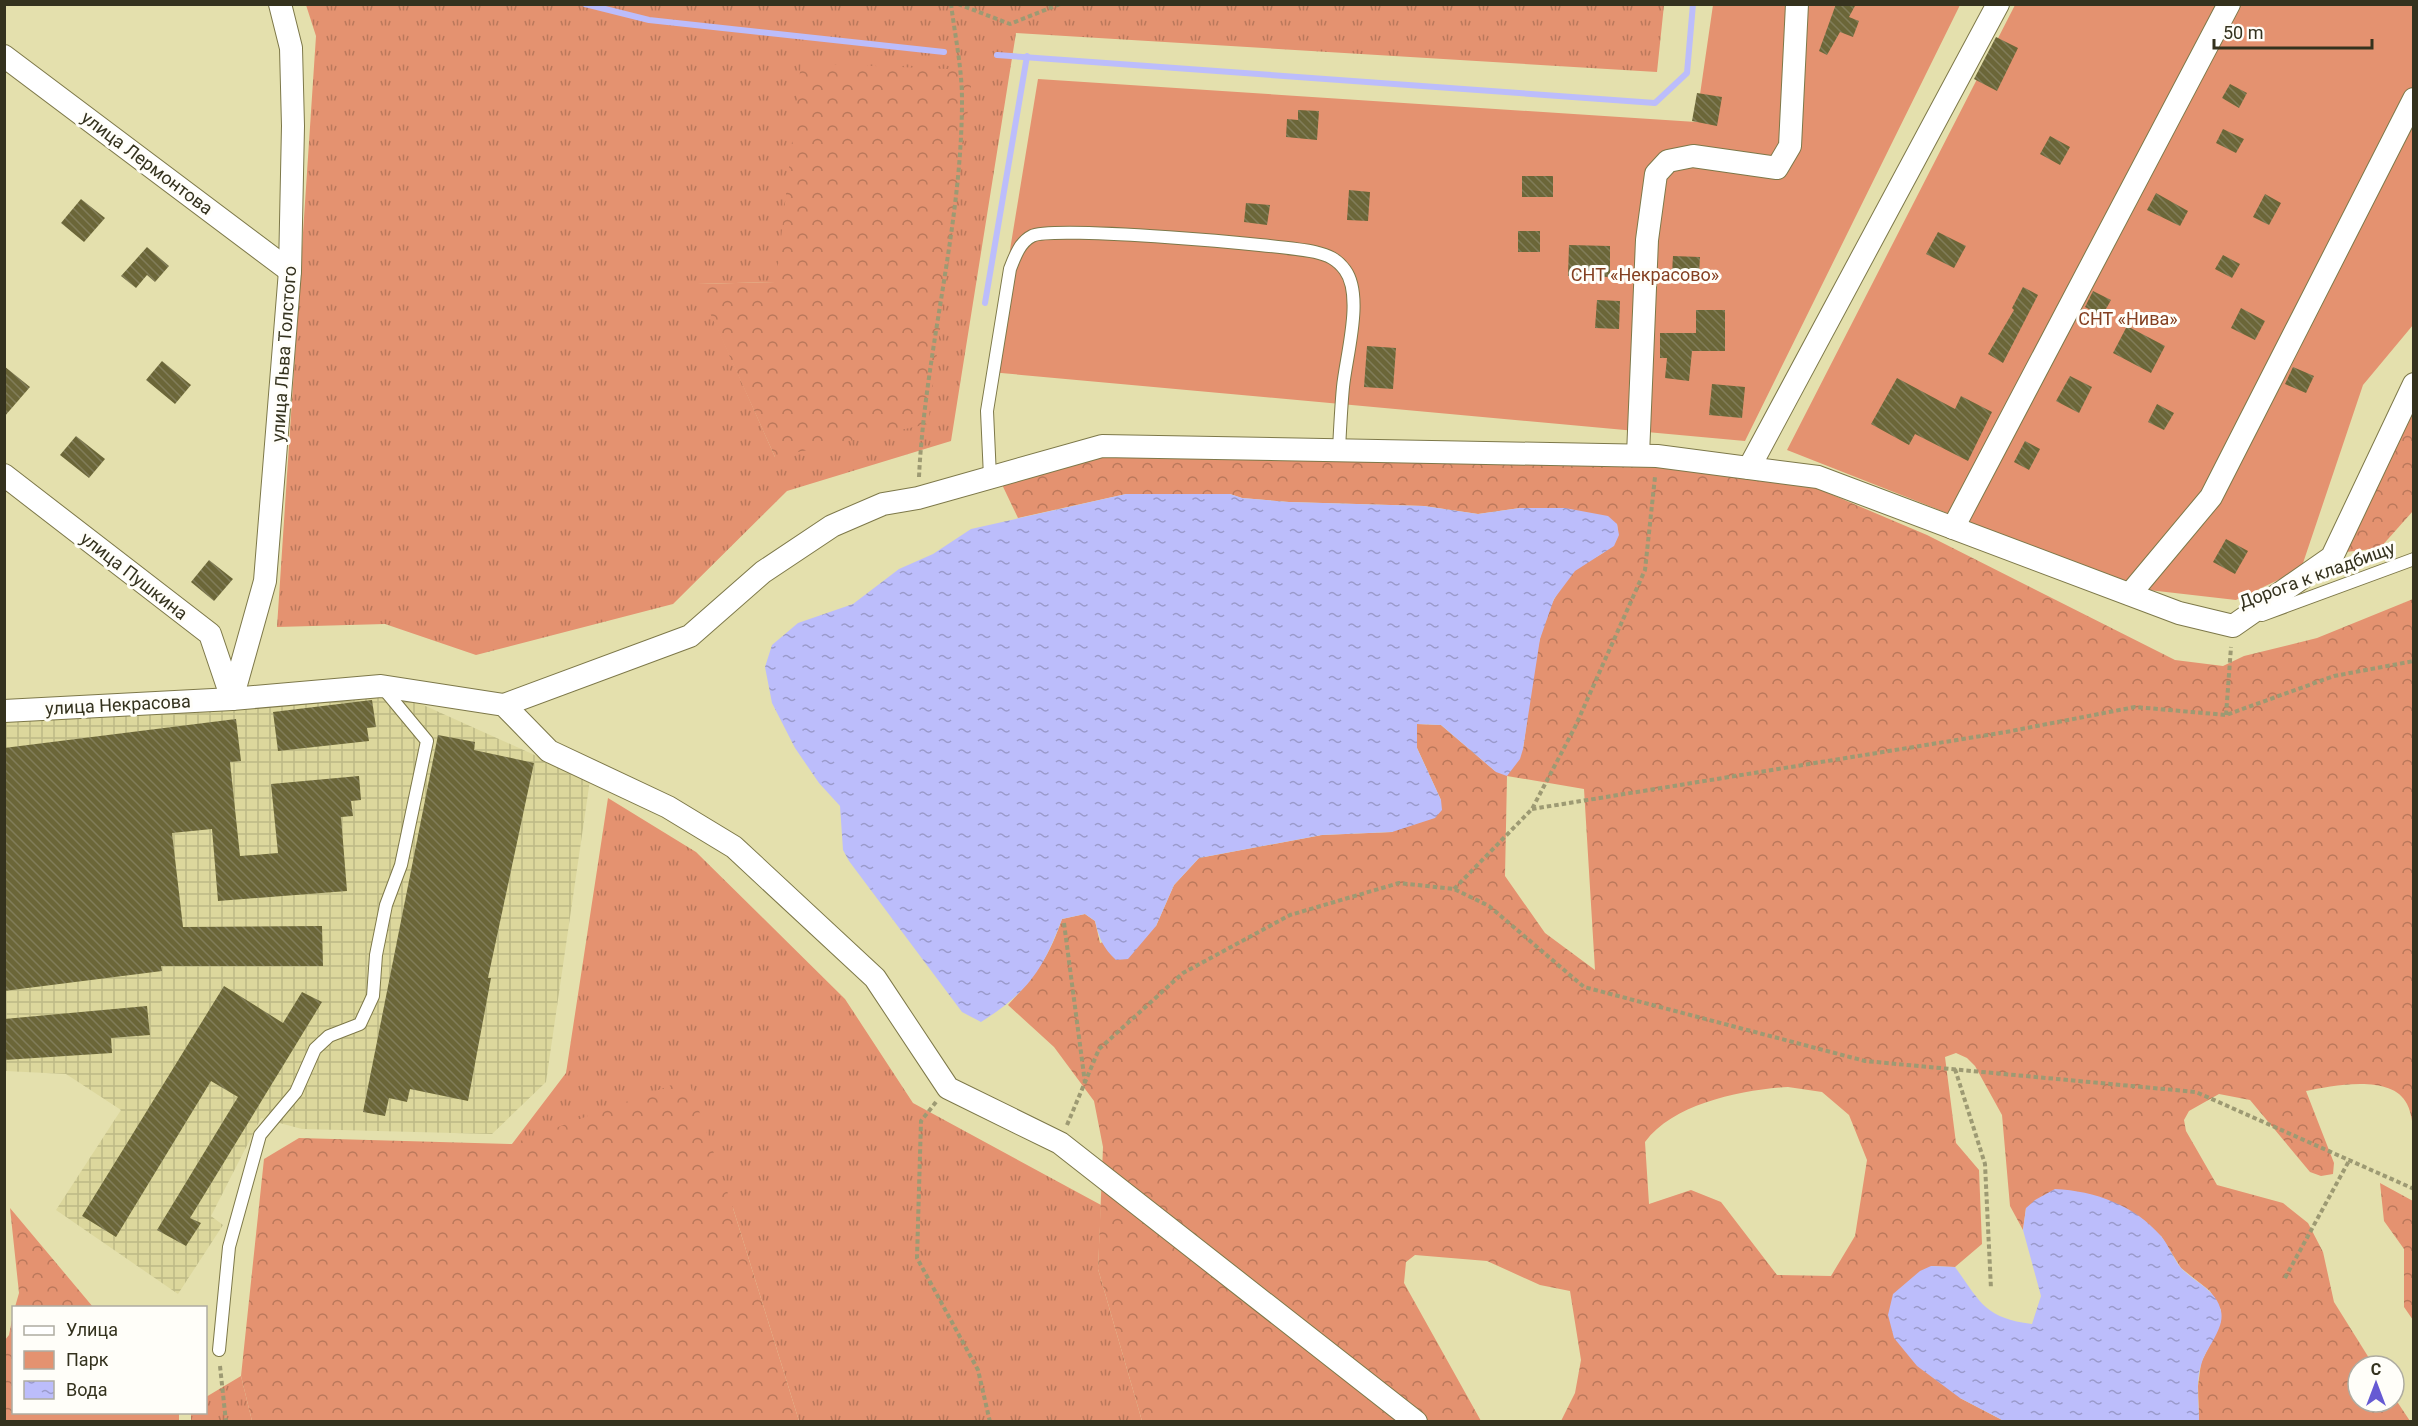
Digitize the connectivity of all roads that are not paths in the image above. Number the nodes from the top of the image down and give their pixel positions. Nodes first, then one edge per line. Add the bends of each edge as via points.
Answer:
1 (280, 4) edge
2 (1797, 4) edge
3 (1998, 4) edge
4 (2229, 4) edge
5 (4, 56) edge
6 (2414, 99) edge
7 (290, 271) junction
8 (2414, 384) edge
9 (1339, 450) junction
10 (1647, 456) junction
11 (1749, 468) junction
12 (4, 475) edge
13 (990, 477) junction
14 (1953, 528) junction
15 (2414, 559) edge
16 (2130, 594) junction
17 (2233, 626) junction
18 (381, 686) junction
19 (232, 699) junction
20 (504, 705) junction
21 (4, 711) edge
22 (219, 1350) road end
23 (1416, 1422) edge

1 - 7 street, улица Льва Толстого via 291,48
2 - 10 street via 1790,146 1777,168 1693,156 1668,161 1656,174 1647,240
3 - 11 street
4 - 14 street
5 - 7 street, улица Лермонтова
6 - 16 street via 2211,497
7 - 19 street, улица Льва Толстого via 265,581
8 - 17 street via 2332,557
9 - 10 street
9 - 13 street via 1102,446
9 - 13 lane via 1353,312 1352,287 1347,272 1335,258 1314,252 1193,239 1060,232 1033,235 1017,250 1010,269 987,411
10 - 11 street
11 - 14 street via 1818,477
12 - 19 street, улица Пушкина via 210,634
13 - 20 street via 883,504 832,526 763,573 690,636
14 - 16 street
15 - 17 lane, Дорога к кладбищу
16 - 17 street via 2179,613
18 - 19 street, улица Некрасова
18 - 20 street, улица Некрасова
18 - 22 lane via 427,741 401,865 386,905 373,996 360,1024 329,1036 315,1049 296,1092 260,1135 229,1247
19 - 21 street, улица Некрасова
20 - 23 street via 549,751 668,807 734,847 875,978 948,1088 1060,1143

